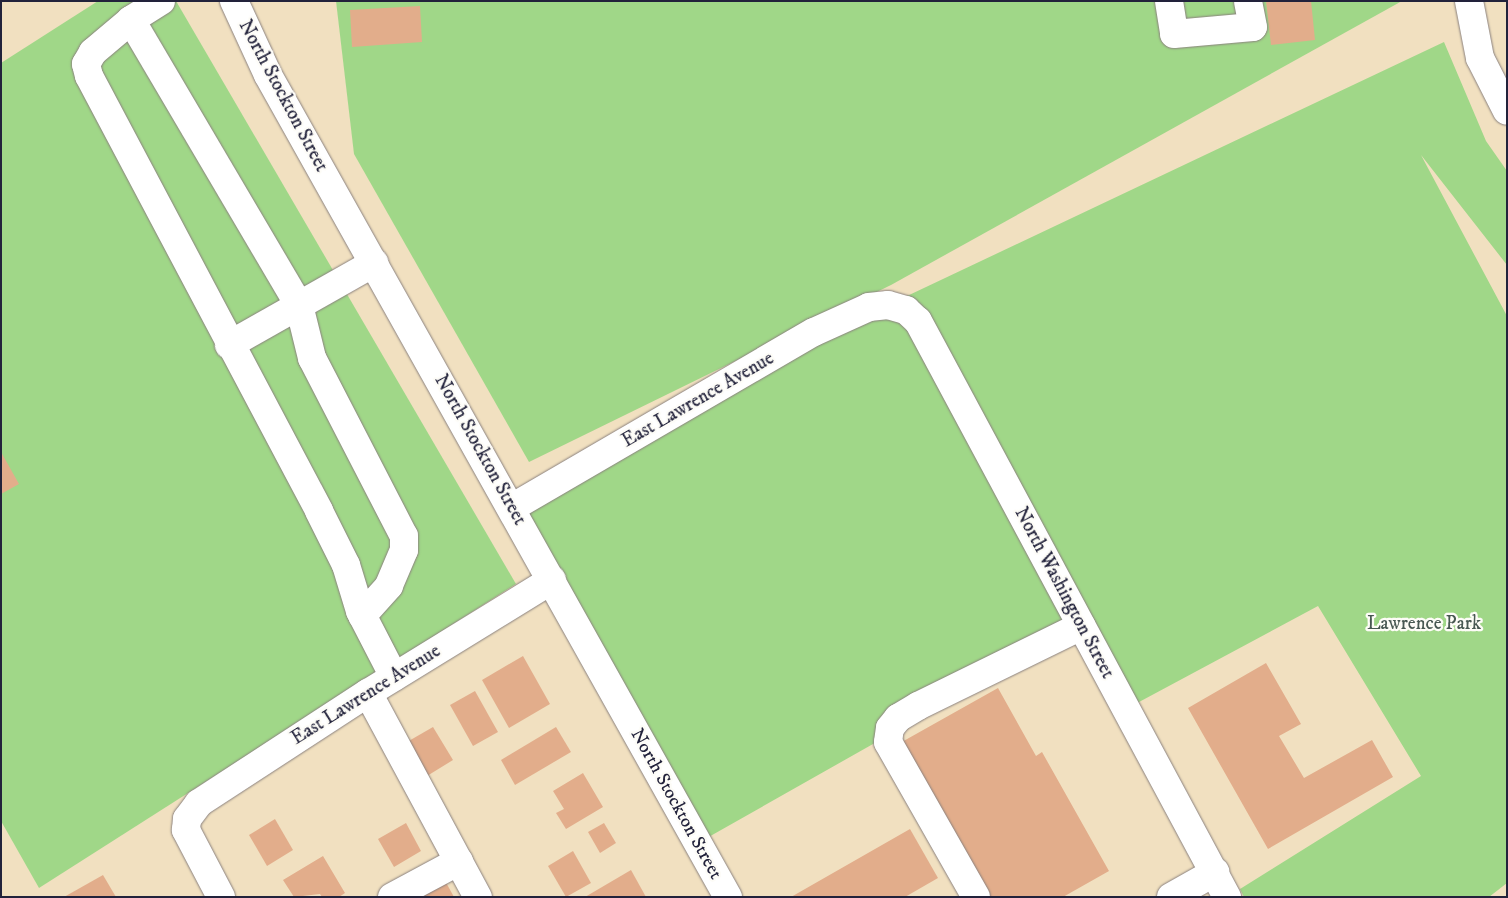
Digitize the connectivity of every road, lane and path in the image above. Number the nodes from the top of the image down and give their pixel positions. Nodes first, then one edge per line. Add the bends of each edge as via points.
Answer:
1 (161, 1) edge
2 (234, 1) edge
3 (1169, 1) edge
4 (1248, 1) edge
5 (1469, 1) edge
6 (131, 20) junction
7 (1507, 111) edge
8 (374, 263) junction
9 (299, 305) junction
10 (888, 305) joint
11 (229, 345) junction
12 (513, 507) junction
13 (552, 580) junction
14 (362, 616) junction
15 (1081, 626) junction
16 (394, 677) junction
17 (368, 693) junction
18 (459, 861) junction
19 (1214, 872) junction
20 (221, 897) edge
21 (392, 897) edge
22 (478, 897) edge
23 (728, 897) edge
24 (976, 897) edge
25 (1171, 897) edge
26 (1227, 897) edge

1 - 6 street
2 - 8 street, North Stockton Street via 268,75
3 - 4 street via 1174,34 1253,27
5 - 7 street via 1480,58
6 - 9 street
6 - 11 street via 93,52 86,64 89,76
8 - 9 street
8 - 12 street, North Stockton Street
9 - 11 street
9 - 14 street via 312,358 404,536 404,550 389,586
10 - 12 street, East Lawrence Avenue via 869,307 814,332
10 - 15 street, North Washington Street via 906,310 918,321
11 - 14 street via 346,565
12 - 13 street, North Stockton Street
13 - 16 street, East Lawrence Avenue
13 - 23 street, North Stockton Street
14 - 16 street
15 - 19 street, North Washington Street
15 - 24 street via 918,706 898,718 890,728 888,742
16 - 17 street, East Lawrence Avenue
17 - 18 street
17 - 20 street, East Lawrence Avenue via 213,793 192,810 187,818 188,835
18 - 21 street
18 - 22 street
19 - 25 street
19 - 26 street, North Washington Street

